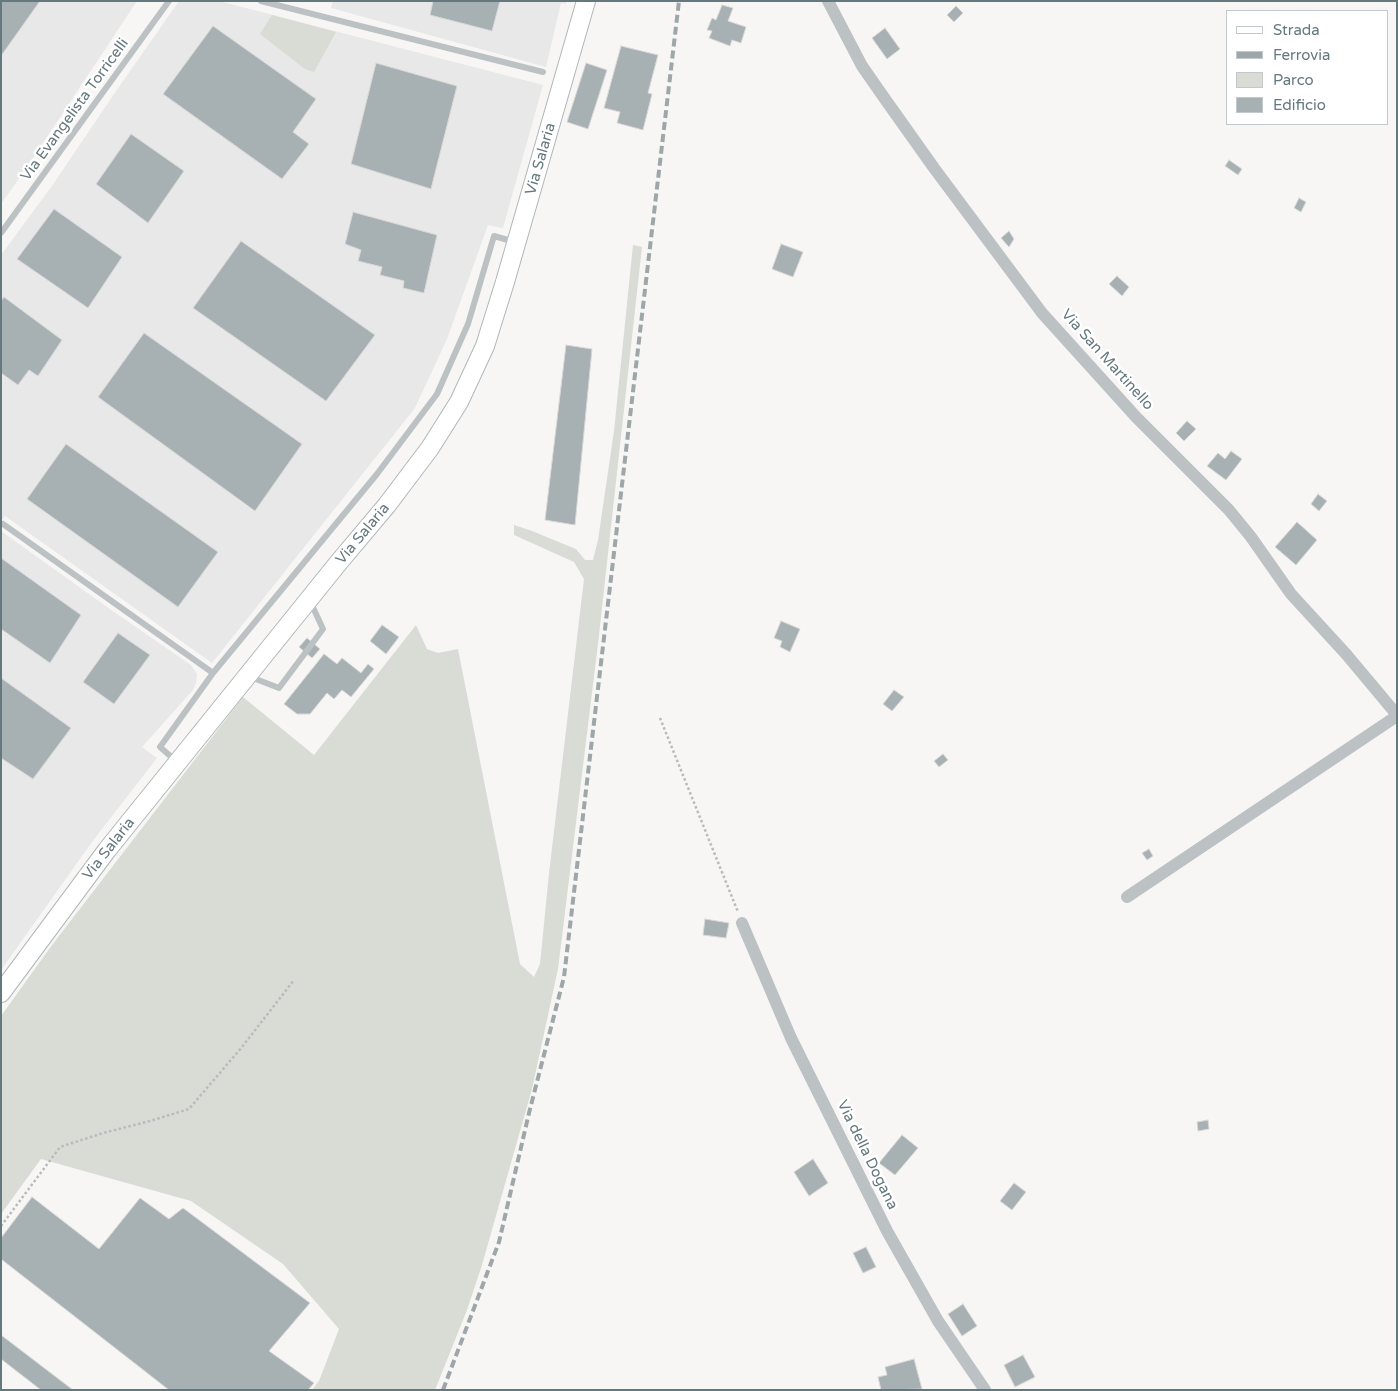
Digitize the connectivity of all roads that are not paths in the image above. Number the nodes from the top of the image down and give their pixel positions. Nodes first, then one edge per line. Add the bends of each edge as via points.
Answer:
1 (168, 1) edge
2 (261, 1) edge
3 (586, 1) edge
4 (828, 1) edge
5 (543, 72) dead end
6 (1, 234) edge
7 (516, 243) junction
8 (3, 524) dead end
9 (309, 599) junction
10 (213, 673) junction
11 (247, 676) junction
12 (1397, 716) edge
13 (177, 762) junction
14 (1128, 897) dead end
15 (742, 923) road end
16 (1, 993) edge
17 (985, 1390) edge

1 - 6 lane, Via Evangelista Torricelli
2 - 5 lane
3 - 7 main road, Via Salaria
4 - 12 street, Via San Martinello via 862,66 1042,313 1136,416 1229,510 1291,594
7 - 9 main road, Via Salaria via 485,346 459,402 430,448 387,505
7 - 10 lane via 494,236 468,324 437,394 377,474
8 - 10 lane
9 - 11 main road, Via Salaria
9 - 11 lane via 323,629 279,688
10 - 13 lane via 160,747
11 - 13 main road, Via Salaria
12 - 14 street
13 - 16 main road, Via Salaria
15 - 17 street, Via della Dogana via 791,1038 882,1222 938,1321

